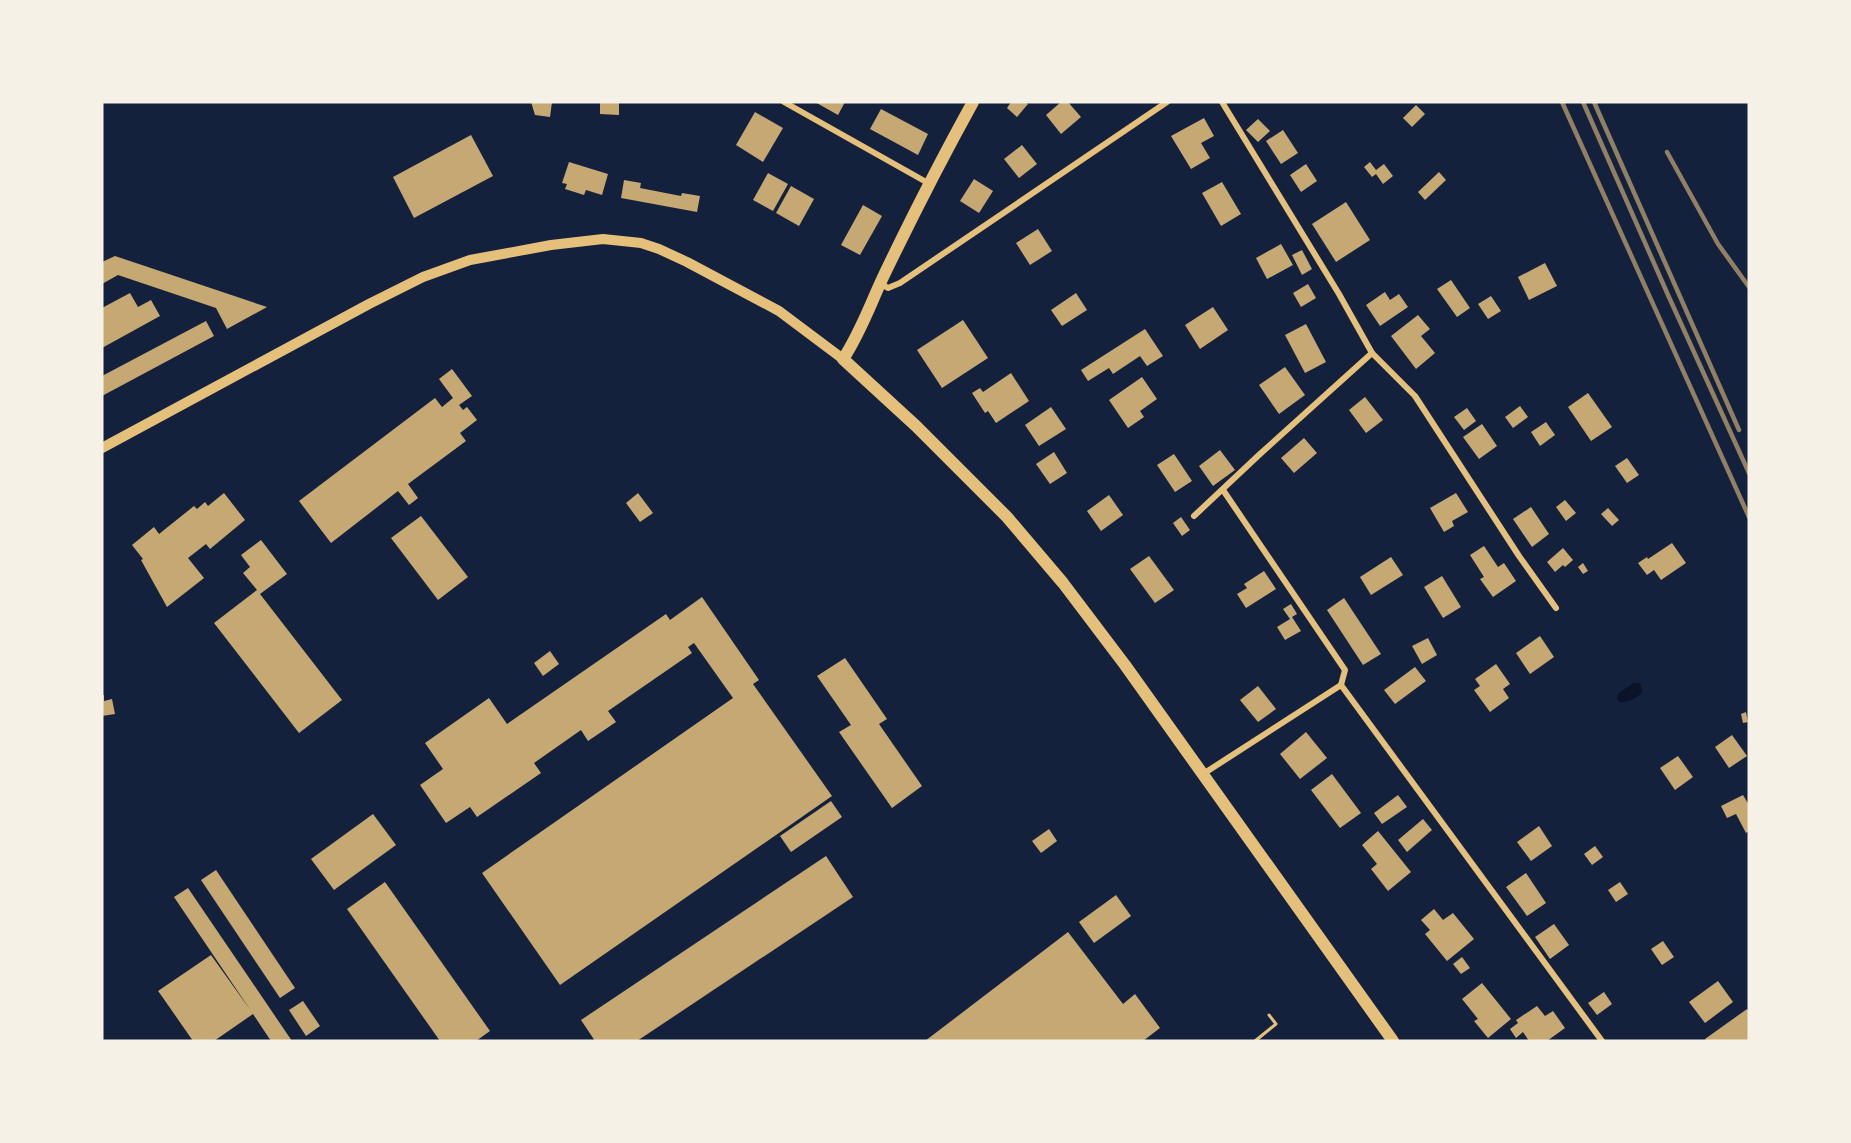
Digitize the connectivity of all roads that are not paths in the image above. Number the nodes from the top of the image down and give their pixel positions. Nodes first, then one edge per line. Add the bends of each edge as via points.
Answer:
1 (784, 102) edge
2 (973, 102) edge
3 (1167, 102) edge
4 (1222, 102) edge
5 (928, 183) junction
6 (880, 282) junction
7 (1372, 353) junction
8 (843, 359) junction
9 (102, 448) edge
10 (1223, 490) junction
11 (1194, 516) dead end
12 (1556, 608) dead end
13 (1341, 685) junction
14 (1203, 774) junction
15 (1393, 1041) edge
16 (1602, 1041) edge

1 - 5 street
2 - 5 main road
3 - 6 street via 900,283 888,288
4 - 7 street
5 - 6 main road
6 - 8 main road via 856,340
7 - 10 street
7 - 12 street via 1415,396
8 - 9 street via 779,311 687,262 641,243 603,239 551,245 470,260 423,277
8 - 14 main road via 1007,517 1106,637
10 - 11 street
10 - 13 street via 1345,669
13 - 14 street
13 - 16 street
14 - 15 main road

